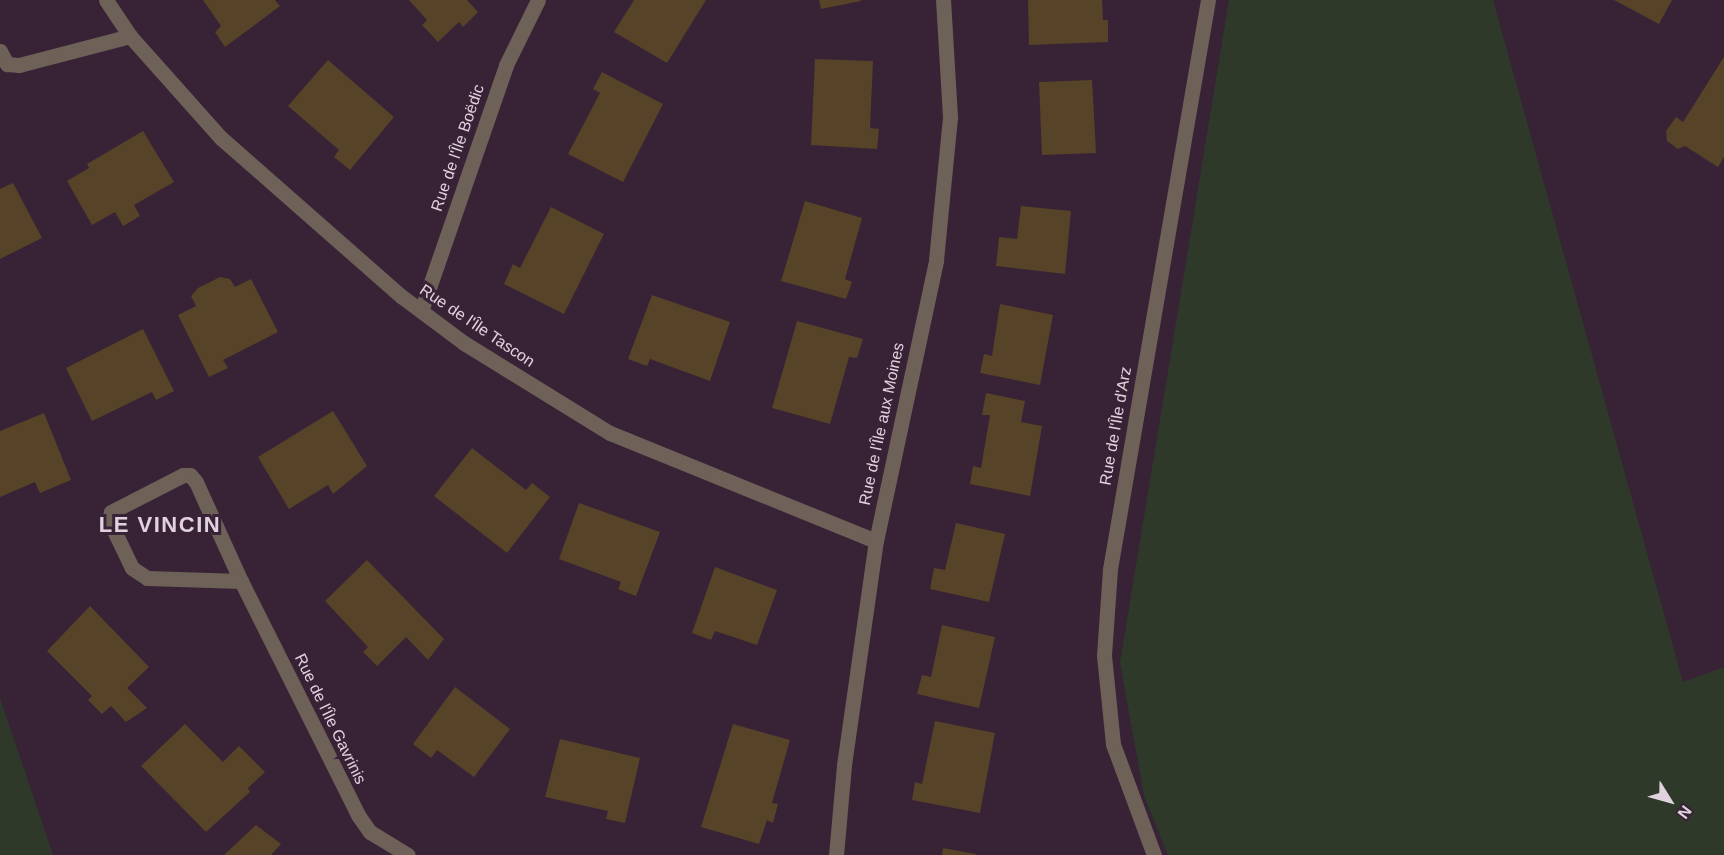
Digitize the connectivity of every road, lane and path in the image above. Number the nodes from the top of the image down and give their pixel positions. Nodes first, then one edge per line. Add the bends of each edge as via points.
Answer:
1 (106, 0) edge
2 (538, 0) edge
3 (943, 0) edge
4 (1208, 0) edge
5 (130, 36) junction
6 (0, 51) edge
7 (421, 311) junction
8 (876, 541) junction
9 (241, 581) junction
10 (408, 855) edge
11 (836, 855) edge
12 (1154, 855) edge

1 - 5 street, Rue de l'Île Tascon
2 - 7 street, Rue de l'Île Boëdic via 506,65
3 - 8 street, Rue de l'Île aux Moines via 950,117 937,249
4 - 12 street, Rue de l'Île d'Arz via 1110,569 1106,634 1113,744
5 - 6 street via 19,65 8,64
5 - 7 street, Rue de l'Île Tascon via 221,138
7 - 8 street, Rue de l'Île Tascon via 464,343 610,433
8 - 11 street, Rue de l'Île aux Moines via 844,765
9 - 9 street, Rue de l'Île Gavrinis via 190,475 111,512 109,520 118,540 139,574 147,578
9 - 10 street, Rue de l'Île Gavrinis via 358,815 370,832

